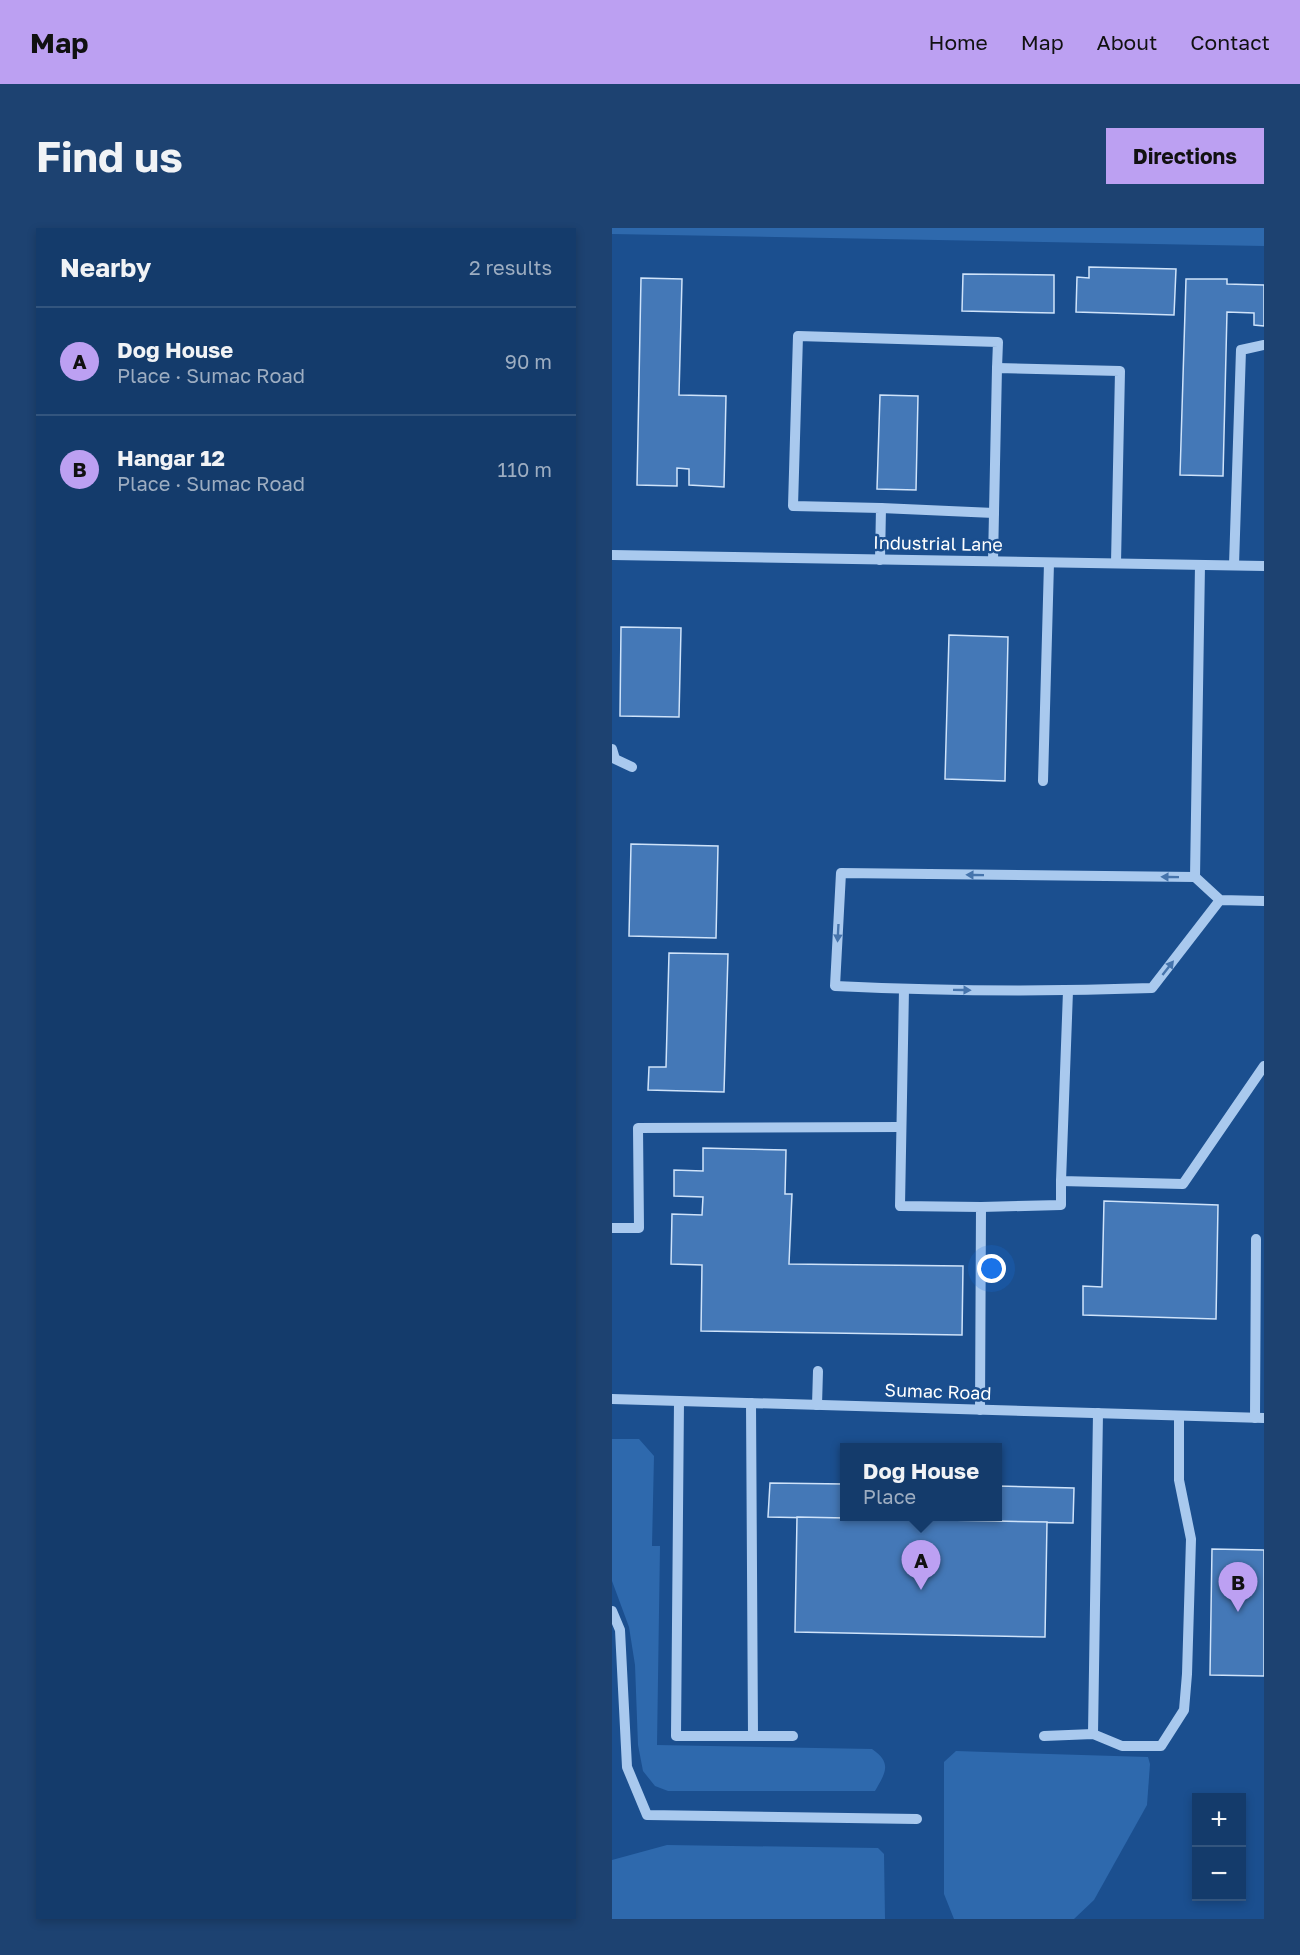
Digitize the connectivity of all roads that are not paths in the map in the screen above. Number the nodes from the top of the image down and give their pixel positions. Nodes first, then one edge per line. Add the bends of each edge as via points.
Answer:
1 (1264, 345) edge
2 (997, 368) junction
3 (881, 508) junction
4 (994, 513) junction
5 (612, 555) edge
6 (880, 560) junction
7 (993, 561) junction
8 (1049, 562) junction
9 (1116, 563) junction
10 (1200, 565) junction
11 (1234, 566) junction
12 (1264, 566) edge
13 (612, 749) edge
14 (632, 767) dead end
15 (1043, 780) dead end
16 (1195, 877) junction
17 (1220, 900) junction
18 (1264, 901) edge
19 (904, 989) junction
20 (1068, 991) junction
21 (1264, 1066) edge
22 (901, 1127) junction
23 (1061, 1181) junction
24 (981, 1207) junction
25 (612, 1228) edge
26 (1256, 1239) dead end
27 (818, 1371) dead end
28 (612, 1399) edge
29 (679, 1401) junction
30 (751, 1403) junction
31 (817, 1405) junction
32 (980, 1410) junction
33 (1098, 1413) junction
34 (1179, 1416) junction
35 (1259, 1418) edge
36 (612, 1611) edge
37 (1093, 1734) junction
38 (753, 1735) junction
39 (793, 1736) dead end
40 (1044, 1736) dead end
41 (917, 1819) dead end

1 - 11 street via 1240,350
2 - 3 street via 998,342 798,336 793,506
2 - 4 street
2 - 9 street via 1120,371
3 - 4 street
3 - 6 street
4 - 7 street
5 - 6 street, Industrial Lane
6 - 7 street, Industrial Lane
7 - 8 street, Industrial Lane
8 - 9 street, Industrial Lane
8 - 15 street
9 - 10 street, Industrial Lane
10 - 11 street, Industrial Lane
10 - 16 street
11 - 12 street, Industrial Lane
13 - 14 street via 615,759
16 - 17 street
16 -> 19 street via 841,873 836,986
17 - 18 street
20 -> 17 street via 1152,988
19 -> 20 street
19 - 22 street
20 - 23 street
21 - 23 street via 1183,1184
22 - 24 street via 900,1206
22 - 25 street via 638,1128 639,1228
23 - 24 street via 1061,1205
24 - 32 street
26 - 35 street
27 - 31 street
28 - 29 street, Sumac Road
29 - 30 street, Sumac Road
29 - 38 street via 676,1736
30 - 31 street, Sumac Road
30 - 38 street
31 - 32 street, Sumac Road
32 - 33 street, Sumac Road
33 - 34 street, Sumac Road
33 - 37 street
34 - 35 street, Sumac Road
34 - 37 street via 1179,1480 1191,1539 1184,1710 1161,1746 1122,1746
36 - 41 street via 620,1630 627,1767 647,1815
37 - 40 street
38 - 39 street

